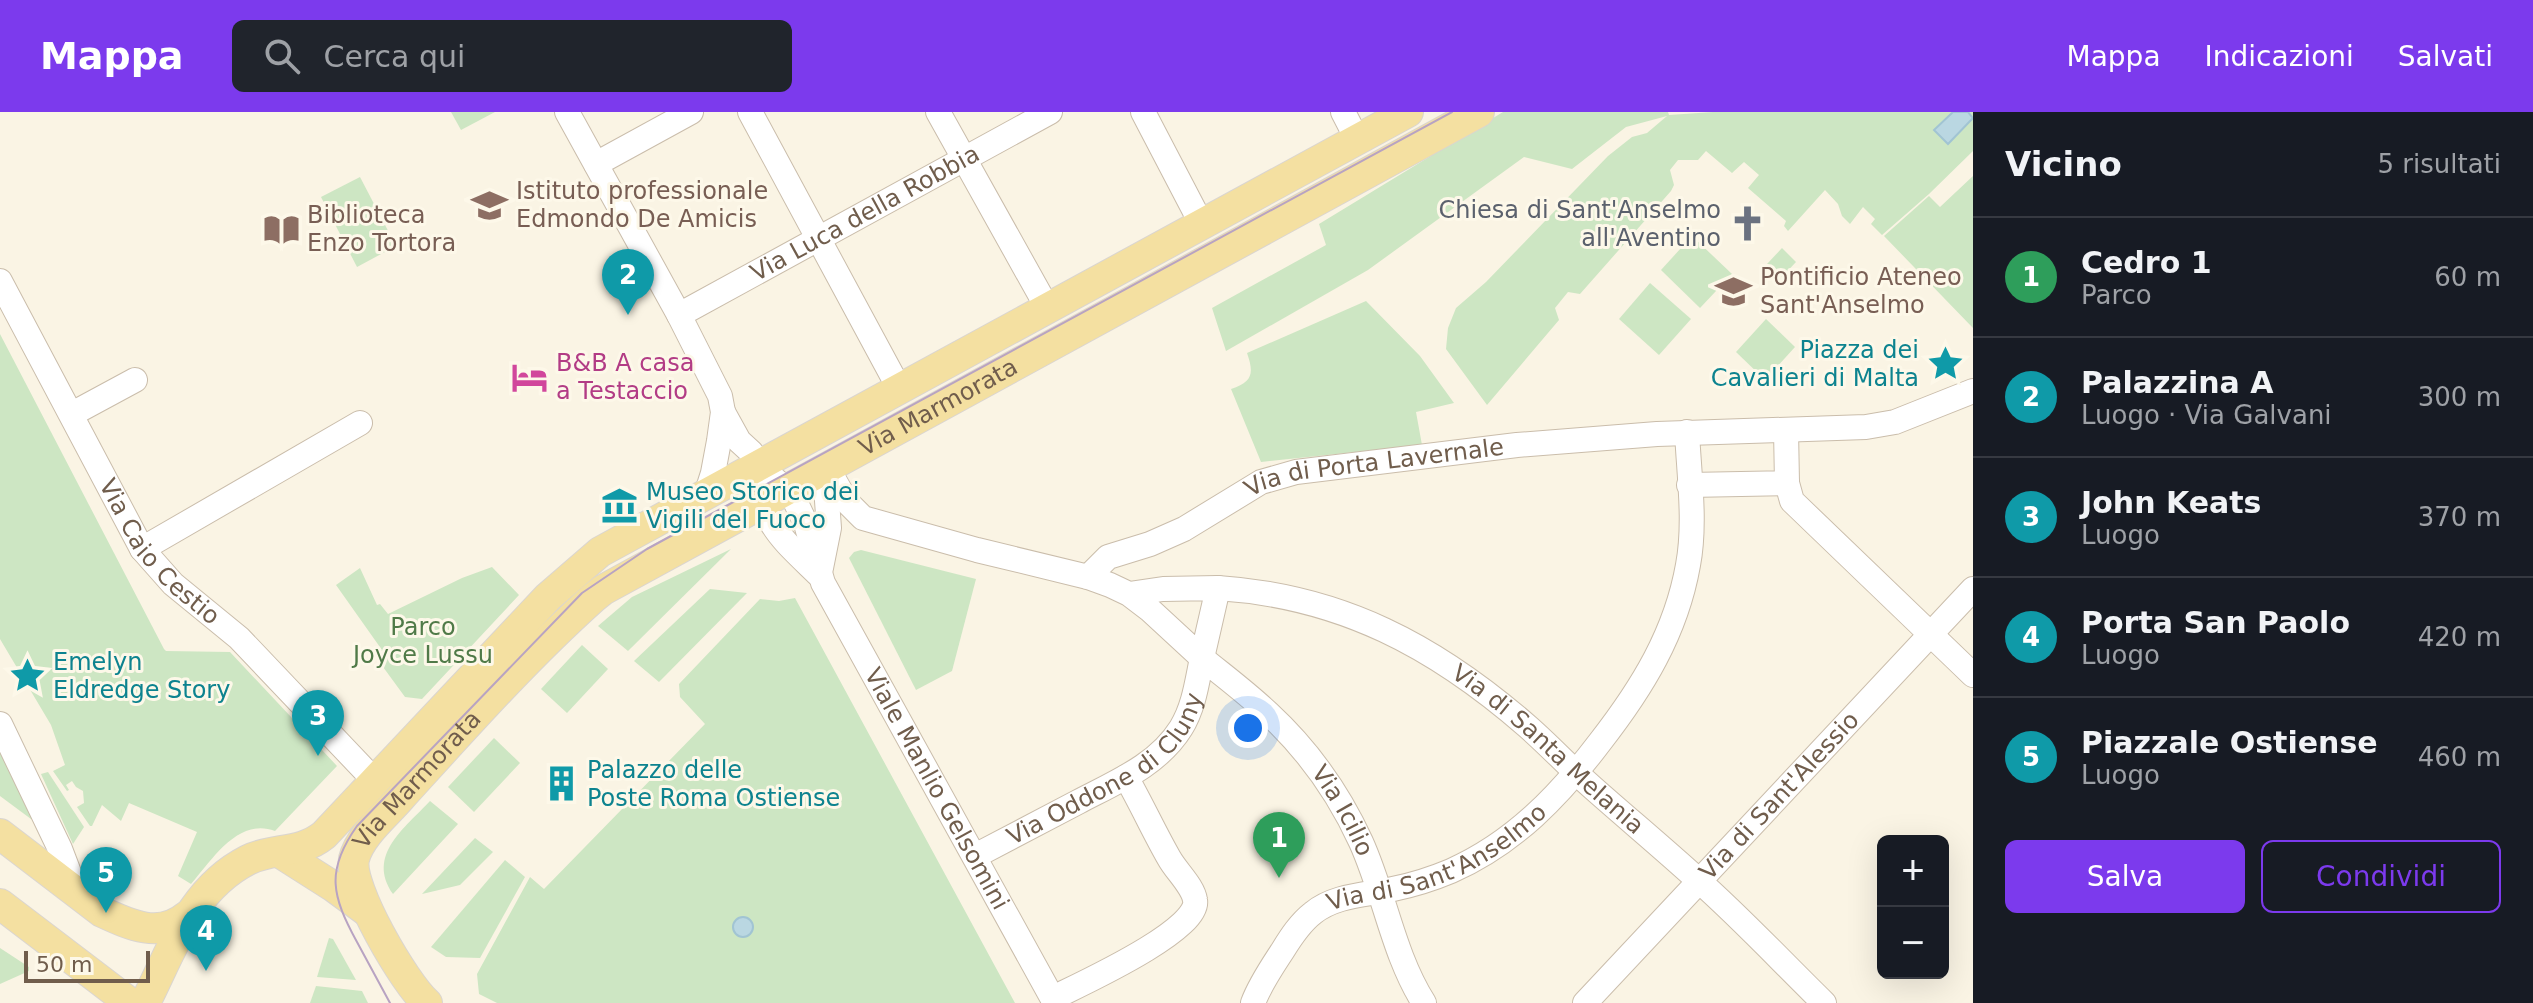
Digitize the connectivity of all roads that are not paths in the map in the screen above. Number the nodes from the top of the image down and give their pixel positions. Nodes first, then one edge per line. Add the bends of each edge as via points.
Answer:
1 (567, 112) edge
2 (691, 112) edge
3 (750, 112) edge
4 (938, 112) edge
5 (1050, 112) edge
6 (1143, 112) edge
7 (1343, 112) edge
8 (1408, 112) edge
9 (1479, 112) edge
10 (1357, 139) junction
11 (964, 159) junction
12 (596, 164) junction
13 (1202, 225) junction
14 (819, 237) junction
15 (0, 281) edge
16 (1048, 309) junction
17 (679, 315) junction
18 (135, 380) dead end
19 (900, 390) junction
20 (1973, 391) edge
21 (721, 404) junction
22 (72, 414) junction
23 (360, 423) dead end
24 (1786, 430) junction
25 (1687, 432) junction
26 (828, 469) junction
27 (763, 479) junction
28 (1787, 483) junction
29 (1689, 485) junction
30 (707, 492) junction
31 (142, 549) junction
32 (819, 575) junction
33 (1088, 577) junction
34 (1218, 588) junction
35 (1973, 589) edge
36 (1129, 594) junction
37 (1930, 634) junction
38 (1202, 658) junction
39 (1973, 675) edge
40 (0, 724) edge
41 (1577, 772) junction
42 (1126, 777) junction
43 (374, 780) junction
44 (0, 834) edge
45 (279, 852) junction
46 (975, 856) junction
47 (1700, 881) junction
48 (76, 891) junction
49 (1379, 892) junction
50 (0, 904) edge
51 (370, 914) junction
52 (187, 916) junction
53 (420, 1000) edge
54 (1054, 1001) edge
55 (130, 1003) edge
56 (145, 1003) edge
57 (1253, 1003) edge
58 (1424, 1003) edge
59 (1585, 1003) edge
60 (1824, 1003) edge

1 - 12 street, Viale Manlio Gelsomini
2 - 12 street
3 - 14 street
4 - 11 street
5 - 11 street, Via Luca della Robbia
6 - 13 street
7 - 10 street
8 - 10 main road, Via Marmorata
9 - 26 main road, Via Marmorata
10 - 13 main road, Via Marmorata
11 - 14 street, Via Luca della Robbia
11 - 16 street
12 - 17 street, Viale Manlio Gelsomini
13 - 16 main road, Via Marmorata
14 - 17 street, Via Luca della Robbia
14 - 19 street
15 - 22 street, Via Caio Cestio
16 - 19 main road, Via Marmorata
17 - 21 street, Viale Manlio Gelsomini
18 - 22 street
19 - 27 main road, Via Marmorata
20 - 24 street via 1887,424
21 - 27 street, Viale Manlio Gelsomini
21 - 30 street
22 - 31 street, Via Caio Cestio
23 - 31 street
24 - 25 street, Via di Porta Lavernale
24 - 28 street
25 - 29 street, Via di Sant'Anselmo
25 - 33 street, Via di Porta Lavernale via 1517,445 1279,476 1245,490 1184,529 1108,557
26 - 27 main road, Via Marmorata
26 - 32 street via 829,528
26 - 33 street via 863,518
27 - 30 main road, Via Marmorata
27 - 32 street, Viale Manlio Gelsomini via 806,524
27 - 51 main road, Via Marmorata via 603,590 421,776 355,856 354,871
28 - 29 street
28 - 37 street via 1792,501
29 - 41 street, Via di Sant'Anselmo via 1689,562 1673,622 1643,684
30 - 43 main road, Via Marmorata via 580,567
31 - 43 street, Via Caio Cestio via 173,584 239,638
32 - 46 street, Viale Manlio Gelsomini
33 - 36 street
34 - 36 street, Via di Santa Melania
34 - 38 street, Via Oddone di Cluny
34 - 41 street, Via di Santa Melania via 1322,604 1393,635 1479,688
35 - 37 street, Via di Sant'Alessio
36 - 38 street, Via Icilio
37 - 39 street
37 - 47 street, Via di Sant'Alessio
38 - 42 street, Via Oddone di Cluny via 1182,727 1157,757
38 - 49 street, Via Icilio via 1308,755 1361,843
40 - 48 street
41 - 47 street, Via di Santa Melania
41 - 49 street, Via di Sant'Anselmo via 1538,815 1489,851 1439,876
42 - 46 street, Via Oddone di Cluny
42 - 54 street via 1196,903 1182,924 1148,949
43 - 45 main road, Via Marmorata via 319,838
44 - 48 main road
45 - 51 main road
45 - 52 main road, Via Marmorata via 235,868
46 - 54 street, Viale Manlio Gelsomini
47 - 59 street, Via di Sant'Alessio
47 - 60 street, Via di Santa Melania
48 - 52 main road via 102,912 142,928 163,928
49 - 57 street, Via di Sant'Anselmo via 1341,899 1313,912 1293,934
49 - 58 street, Via Icilio
50 - 55 main road
51 - 53 main road
52 - 56 main road

